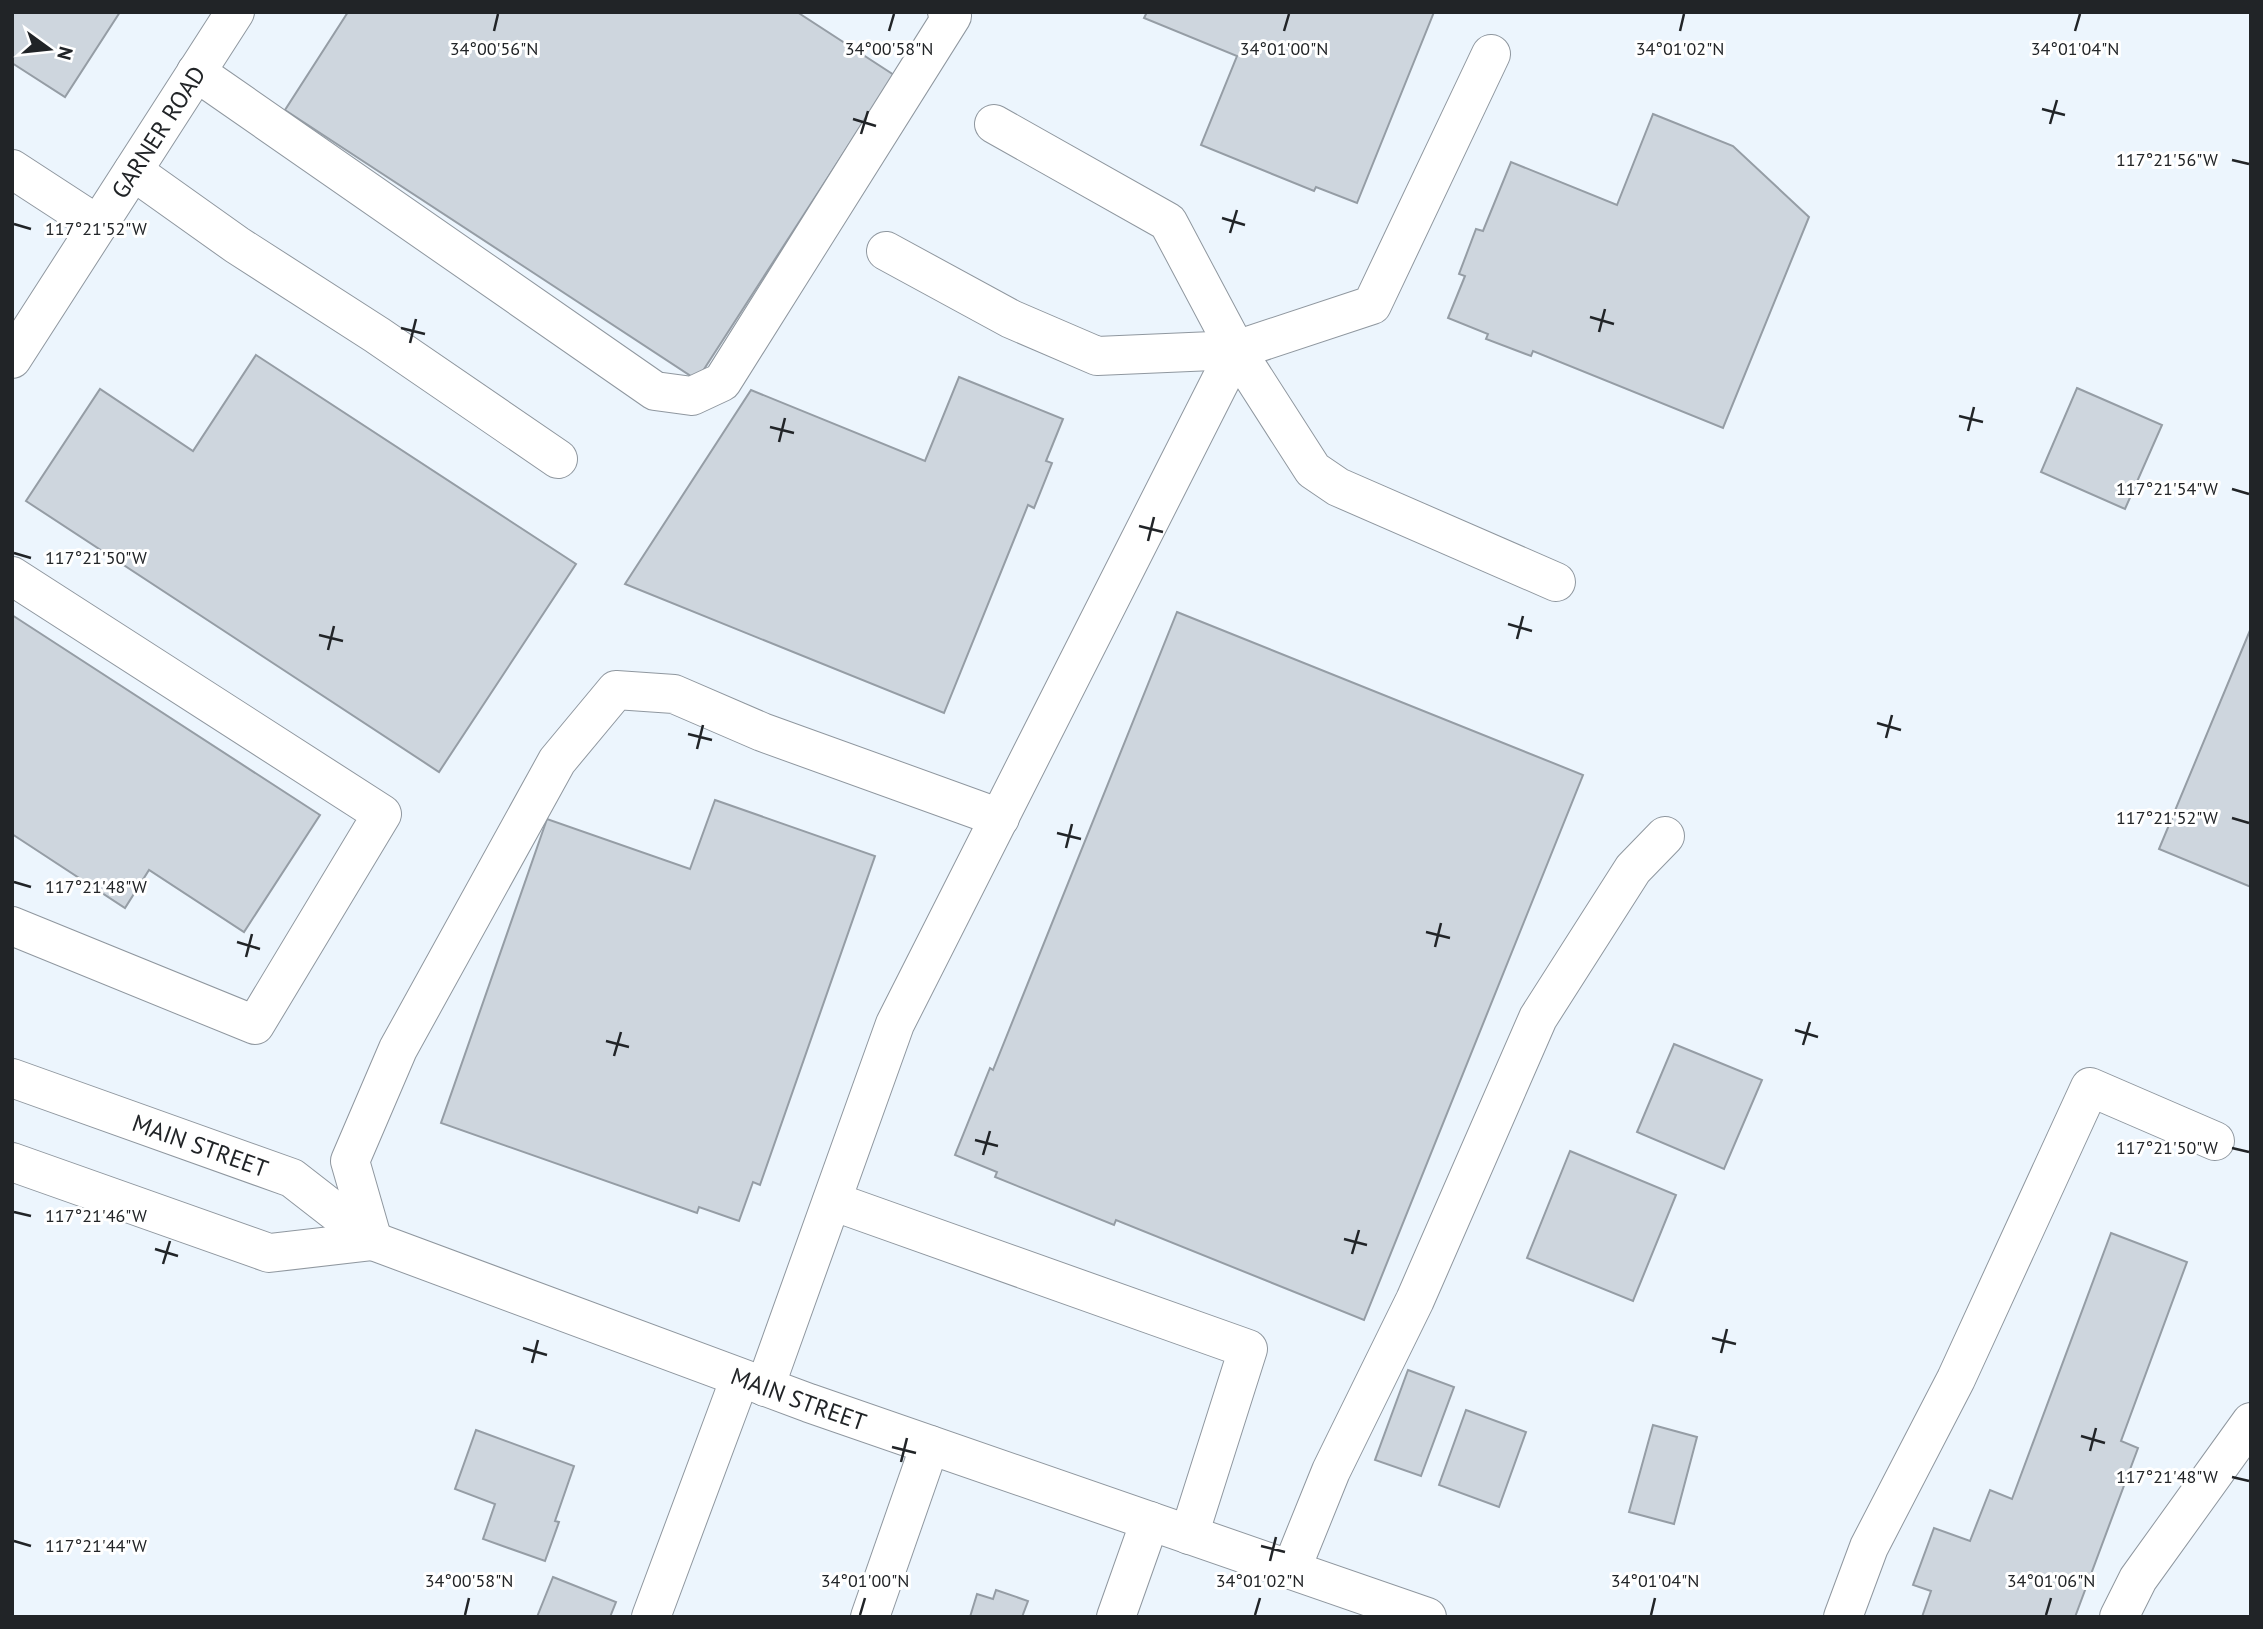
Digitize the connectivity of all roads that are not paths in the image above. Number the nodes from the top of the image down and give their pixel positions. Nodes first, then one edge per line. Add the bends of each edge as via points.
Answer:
1 (234, 12) edge
2 (947, 12) edge
3 (1491, 54) dead end
4 (196, 72) junction
5 (994, 124) dead end
6 (12, 169) edge
7 (133, 171) junction
8 (98, 225) junction
9 (886, 251) dead end
10 (1236, 349) junction
11 (12, 359) edge
12 (558, 459) dead end
13 (12, 576) edge
14 (1556, 582) dead end
15 (1000, 818) junction
16 (1665, 836) dead end
17 (12, 926) edge
18 (12, 1078) edge
19 (2215, 1141) dead end
20 (12, 1162) edge
21 (832, 1201) junction
22 (373, 1241) junction
23 (752, 1382) junction
24 (2251, 1422) edge
25 (930, 1445) junction
26 (1150, 1521) junction
27 (1189, 1535) junction
28 (1291, 1570) junction
29 (652, 1617) edge
30 (870, 1617) edge
31 (1116, 1617) edge
32 (1427, 1617) edge
33 (1843, 1617) edge
34 (2119, 1617) edge

1 - 4 main road, GARNER ROAD
2 - 4 main road via 952,16 722,382 692,397 655,391
3 - 10 main road via 1372,305
4 - 7 main road, GARNER ROAD
5 - 10 main road via 1168,222
6 - 8 main road
7 - 8 main road, GARNER ROAD
7 - 12 main road
8 - 11 main road, GARNER ROAD
9 - 10 main road via 1011,319 1097,356
10 - 14 main road via 1313,470 1338,486
10 - 15 main road
13 - 17 main road via 382,814 255,1025
15 - 21 main road via 895,1024
15 - 22 main road via 762,732 674,694 616,690 557,761 398,1049 350,1161
16 - 28 main road via 1633,869 1538,1018 1415,1300 1331,1471
18 - 22 main road, MAIN STREET via 292,1178
19 - 33 main road via 2090,1087 1956,1379 1869,1547
20 - 22 main road, MAIN STREET via 269,1253
21 - 23 main road
21 - 27 main road via 1248,1349
22 - 23 main road, MAIN STREET
23 - 25 main road, MAIN STREET
23 - 29 main road
24 - 34 main road via 2138,1578
25 - 26 main road, MAIN STREET
25 - 30 main road
26 - 27 main road, MAIN STREET
26 - 31 main road
27 - 28 main road, MAIN STREET
28 - 32 main road, MAIN STREET

